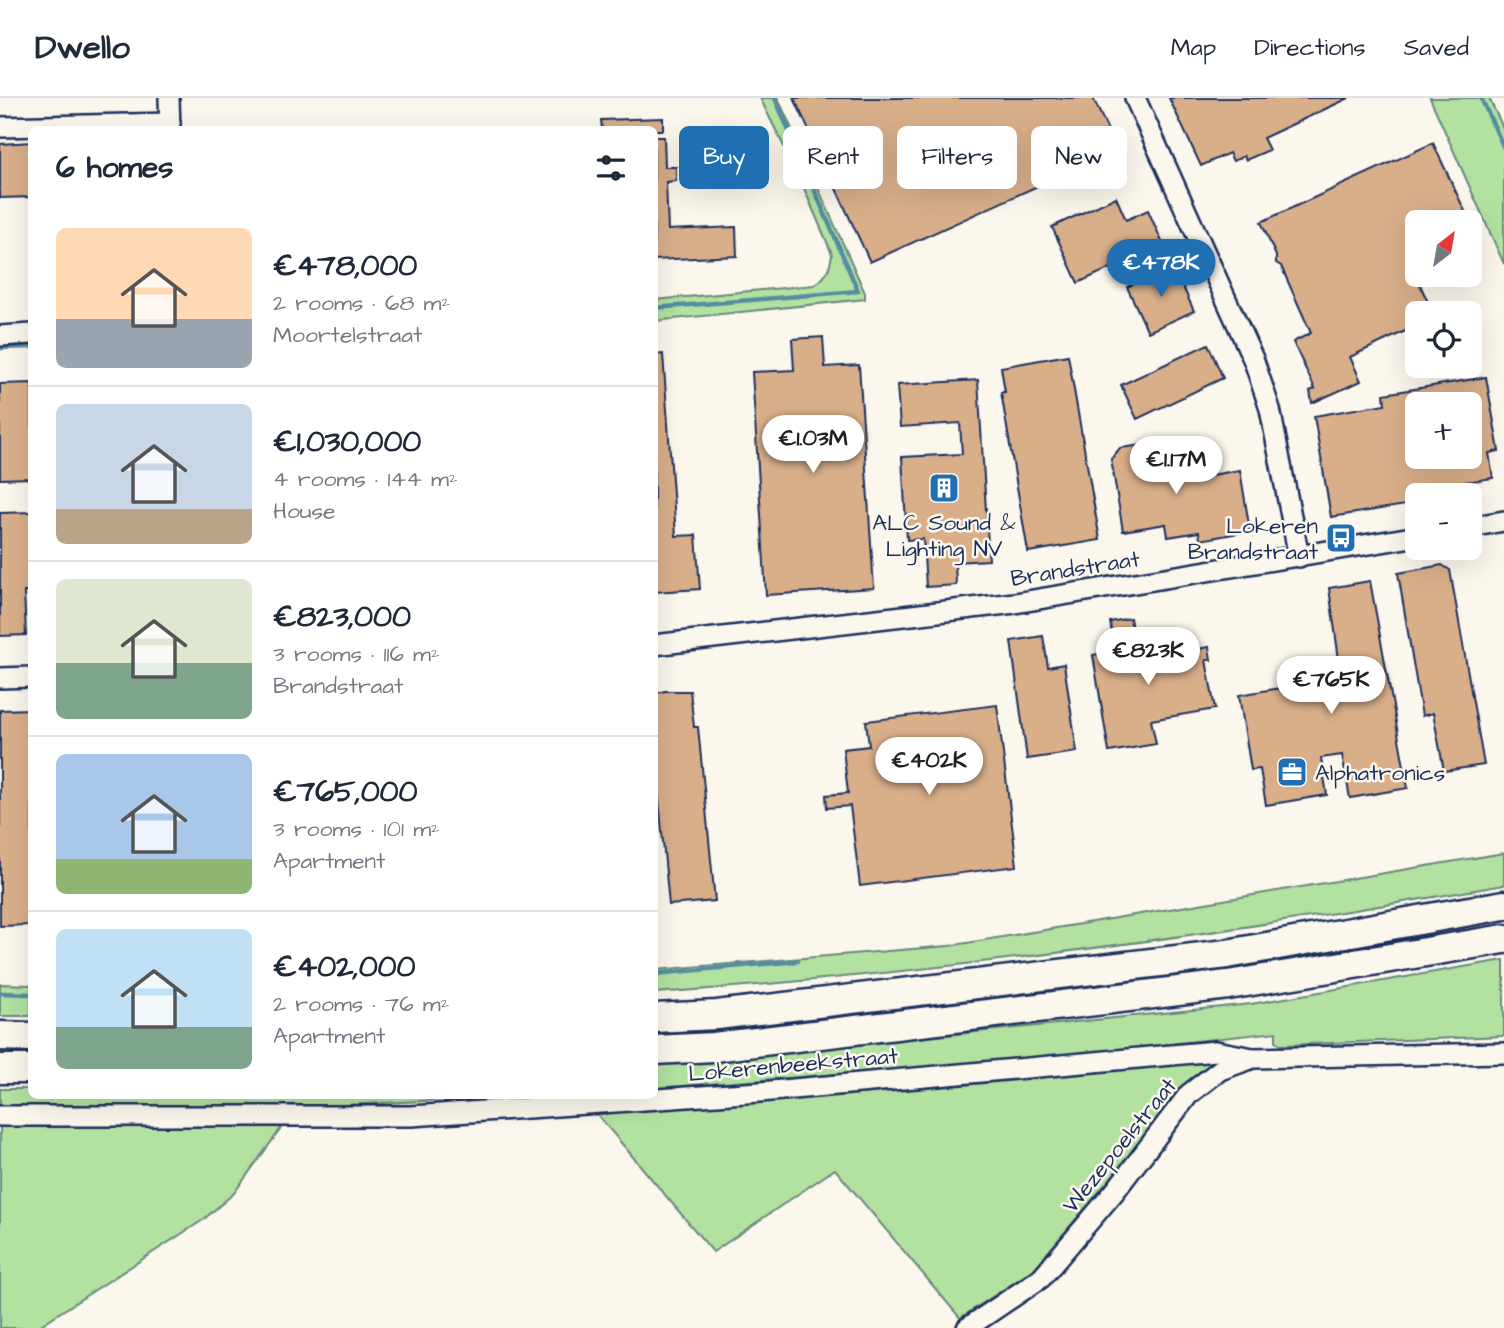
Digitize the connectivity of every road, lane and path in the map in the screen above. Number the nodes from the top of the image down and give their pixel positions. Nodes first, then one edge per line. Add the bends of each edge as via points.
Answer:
1 (169, 98) edge
2 (1135, 98) edge
3 (170, 126) edge
4 (0, 127) edge
5 (28, 127) edge
6 (28, 334) edge
7 (0, 336) edge
8 (1504, 521) edge
9 (1482, 525) edge
10 (1405, 538) edge
11 (1299, 557) junction
12 (658, 645) edge
13 (28, 677) edge
14 (0, 678) edge
15 (1504, 905) edge
16 (1504, 939) edge
17 (658, 1018) edge
18 (0, 1037) edge
19 (28, 1037) edge
20 (658, 1050) edge
21 (1504, 1053) edge
22 (1254, 1058) junction
23 (0, 1069) edge
24 (28, 1069) edge
25 (0, 1116) edge
26 (967, 1328) edge

1 - 3 street
2 - 11 street via 1254,360 1270,409
4 - 5 street
6 - 7 street
8 - 9 street
10 - 11 street, Brandstraat
11 - 12 street, Brandstraat via 1015,603
13 - 14 street
15 - 17 highway via 1227,954 717,1015
16 - 20 highway via 1228,985 714,1047
18 - 19 highway
21 - 22 street, Wezepoelstraat
22 - 25 street, Lokerenbeekstraat via 1216,1051 760,1092 411,1116
22 - 26 street, Wezepoelstraat via 1220,1070 1189,1094 1041,1278
23 - 24 highway

